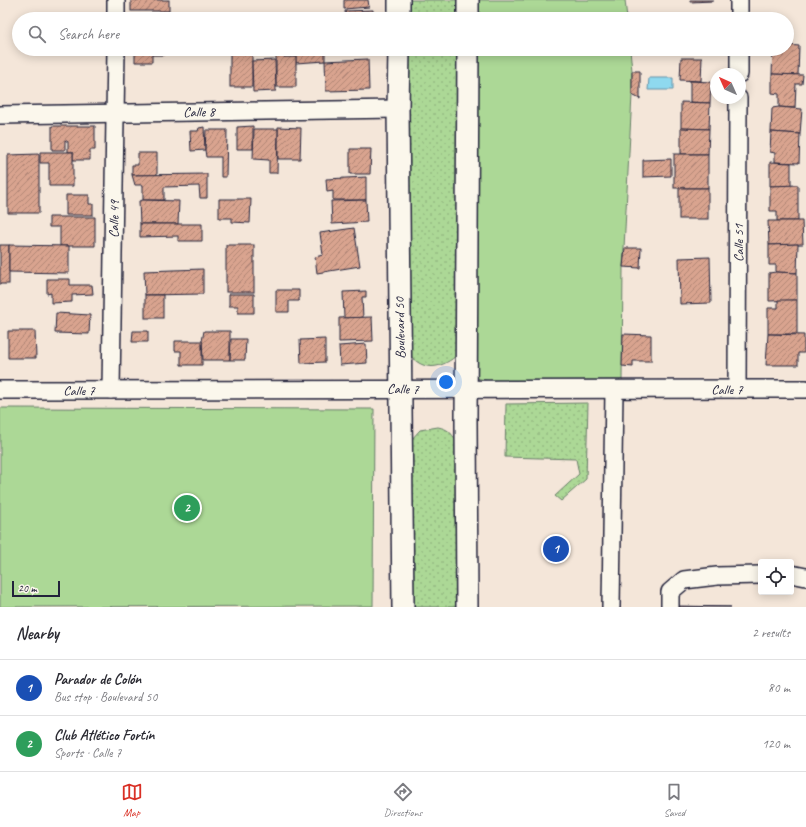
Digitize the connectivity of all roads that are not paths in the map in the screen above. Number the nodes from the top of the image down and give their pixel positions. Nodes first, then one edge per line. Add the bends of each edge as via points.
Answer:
1 (116, 0) edge
2 (399, 0) edge
3 (468, 0) edge
4 (739, 0) edge
5 (116, 12) edge
6 (399, 12) edge
7 (468, 12) edge
8 (739, 12) edge
9 (116, 56) edge
10 (399, 56) edge
11 (468, 56) edge
12 (739, 56) edge
13 (738, 68) edge
14 (738, 104) edge
15 (398, 109) junction
16 (116, 113) junction
17 (0, 115) edge
18 (401, 389) junction
19 (737, 389) junction
20 (806, 389) edge
21 (0, 390) edge
22 (111, 390) junction
23 (466, 390) junction
24 (614, 390) junction
25 (758, 575) edge
26 (794, 575) edge
27 (806, 577) edge
28 (403, 607) edge
29 (467, 607) edge
30 (611, 607) edge
31 (670, 607) edge

1 - 5 street
2 - 6 main road
3 - 7 main road
4 - 8 street
9 - 16 street, Calle 49
10 - 15 main road, Boulevard 50
11 - 23 main road
12 - 13 street
14 - 19 street, Calle 51
15 - 16 street, Calle 8
15 - 18 main road, Boulevard 50
16 - 17 street, Calle 8
16 - 22 street, Calle 49
18 - 22 street, Calle 7
18 - 23 street, Calle 7
18 - 28 main road, Boulevard 50
19 - 20 street, Calle 7
19 - 24 street, Calle 7
21 - 22 street, Calle 7
23 - 24 street, Calle 7
23 - 29 main road
24 - 30 street
25 - 31 street via 684,580 670,592
26 - 27 street

